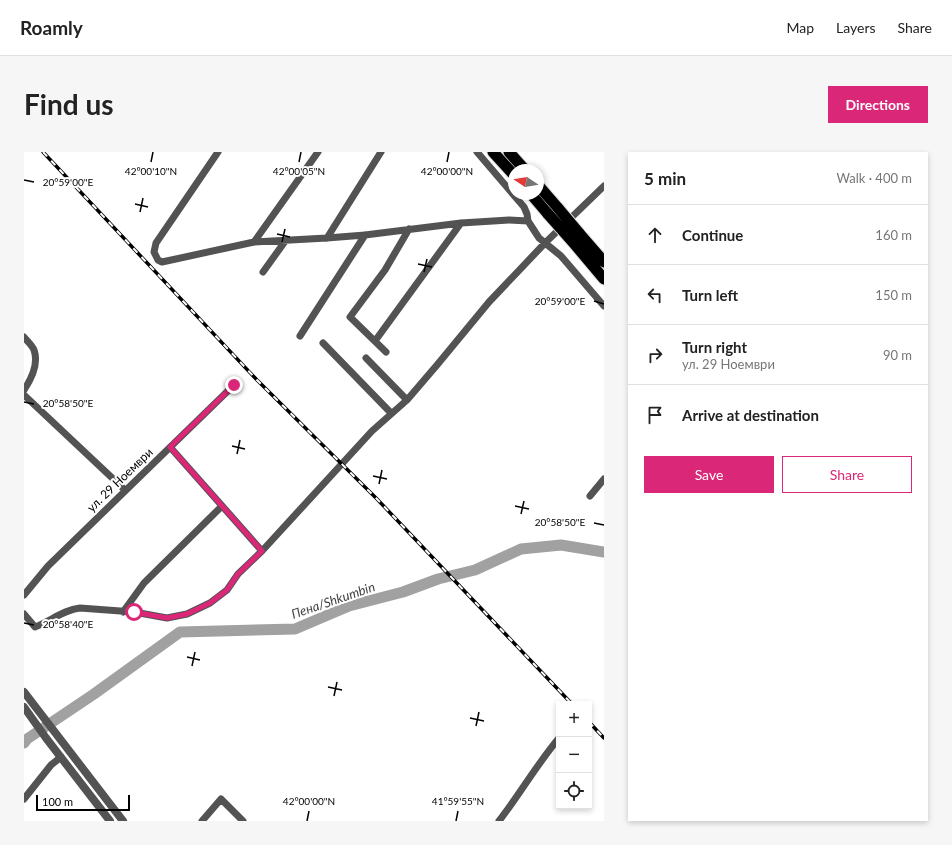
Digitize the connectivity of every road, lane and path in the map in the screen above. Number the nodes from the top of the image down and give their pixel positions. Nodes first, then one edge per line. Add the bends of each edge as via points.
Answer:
1 (218, 152) edge
2 (318, 152) edge
3 (381, 152) edge
4 (478, 152) edge
5 (493, 152) edge
6 (509, 152) edge
7 (520, 164) edge
8 (508, 168) edge
9 (604, 186) edge
10 (544, 192) edge
11 (535, 200) edge
12 (528, 221) junction
13 (461, 223) junction
14 (409, 229) junction
15 (365, 235) junction
16 (576, 237) junction
17 (327, 238) junction
18 (286, 240) junction
19 (254, 242) junction
20 (545, 243) junction
21 (604, 262) edge
22 (263, 272) dead end
23 (604, 279) edge
24 (604, 306) edge
25 (300, 336) dead end
26 (24, 337) edge
27 (375, 341) junction
28 (323, 343) dead end
29 (386, 352) dead end
30 (366, 358) dead end
31 (234, 385) dead end
32 (24, 390) edge
33 (24, 395) edge
34 (406, 400) junction
35 (391, 413) junction
36 (170, 447) junction
37 (604, 479) edge
38 (125, 490) junction
39 (590, 496) dead end
40 (222, 506) junction
41 (262, 551) junction
42 (24, 595) edge
43 (123, 612) junction
44 (24, 614) edge
45 (24, 692) edge
46 (25, 709) edge
47 (556, 742) edge
48 (61, 757) junction
49 (24, 799) edge
50 (110, 821) edge
51 (123, 821) edge
52 (202, 821) edge
53 (243, 821) edge
54 (499, 821) edge

1 - 19 street via 156,243 156,257 162,262
2 - 19 street
3 - 17 street
4 - 12 street via 524,207
5 - 8 highway
6 - 7 highway
9 - 20 street
10 - 16 highway, bridge via 558,208
11 - 16 highway, bridge
12 - 13 street
12 - 20 street
13 - 14 street
13 - 27 street
14 - 15 street
14 - 27 street via 385,270 350,317
15 - 17 street
15 - 25 street
16 - 21 highway
16 - 23 highway
17 - 18 street
18 - 19 street
18 - 22 street
20 - 24 street via 561,256
20 - 34 street via 489,302
26 - 32 street via 34,349 36,359 33,374
27 - 29 street
28 - 35 street
30 - 34 street
31 - 36 street, ул. 29 Ноември
33 - 38 street
34 - 35 street
35 - 41 street
36 - 38 street, ул. 29 Ноември
36 - 40 street
37 - 39 street
38 - 42 street, ул. 29 Ноември via 48,566
40 - 41 street
40 - 43 street via 144,583
41 - 43 street via 238,574 227,590 210,603 187,614 167,618
43 - 44 street via 66,610 35,627
45 - 51 street
46 - 48 street
47 - 54 street
48 - 49 street via 51,765
48 - 50 street
52 - 53 street via 221,799

